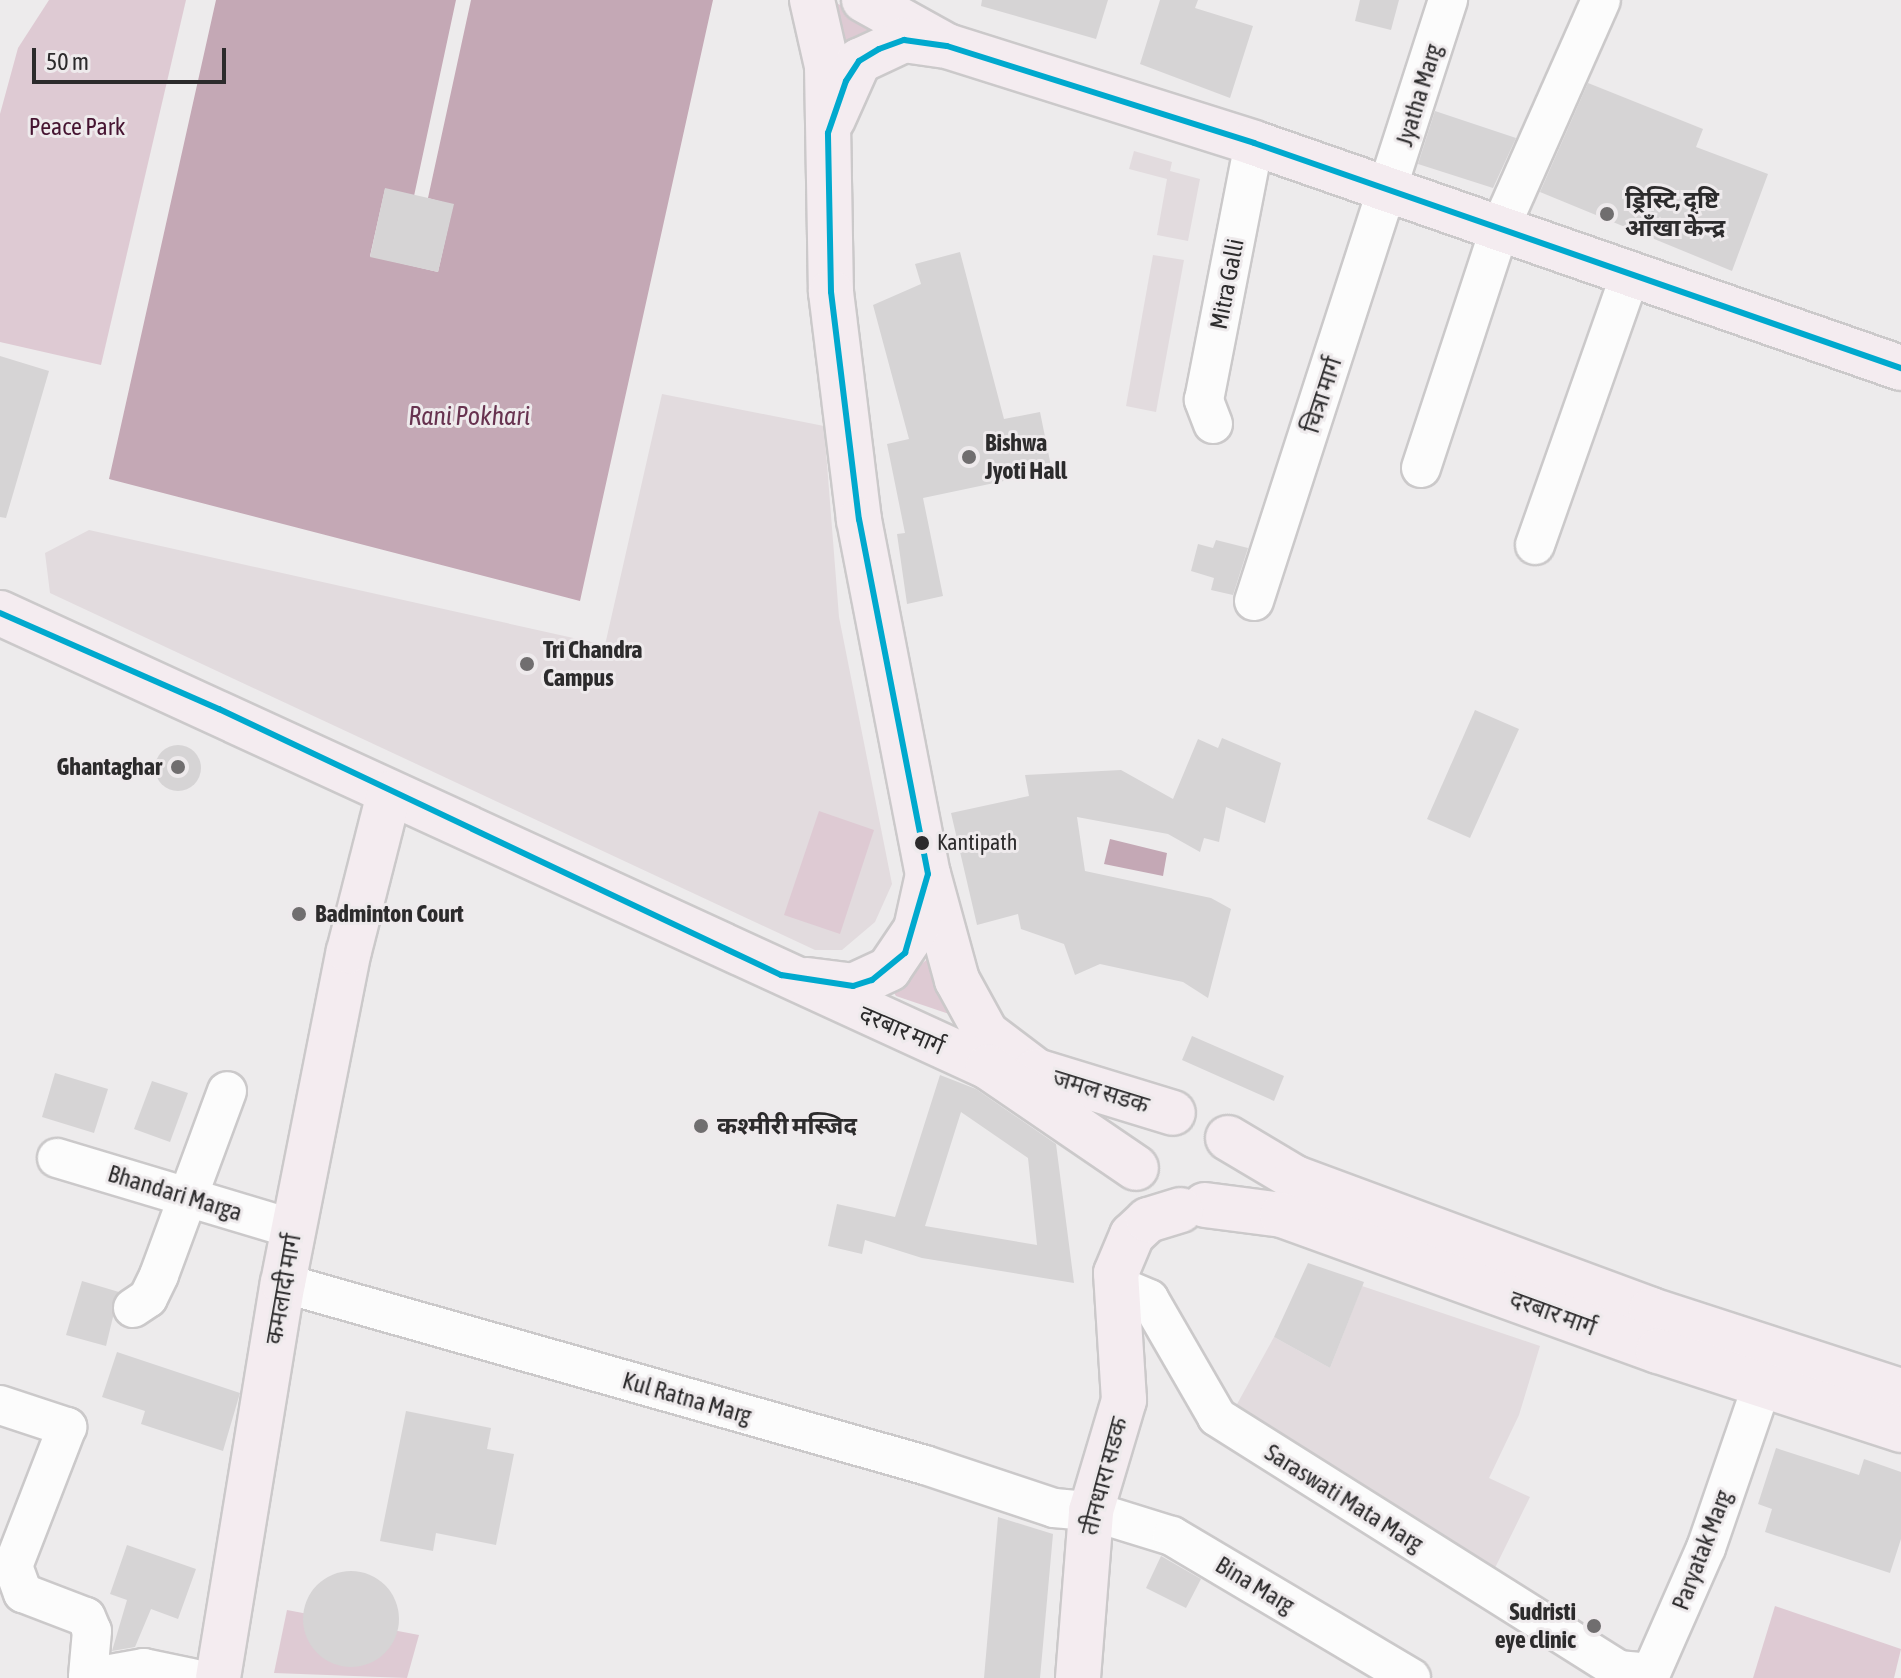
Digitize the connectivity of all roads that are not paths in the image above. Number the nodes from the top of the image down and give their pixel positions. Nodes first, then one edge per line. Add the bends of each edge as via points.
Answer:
1 (812, 0) edge
2 (864, 0) edge
3 (1448, 0) edge
4 (1601, 0) edge
5 (947, 46) junction
6 (828, 133) junction
7 (1254, 143) junction
8 (1389, 189) junction
9 (1500, 228) junction
10 (1631, 273) junction
11 (1901, 368) edge
12 (1213, 424) dead end
13 (1421, 468) dead end
14 (1535, 545) dead end
15 (1254, 601) dead end
16 (0, 613) edge
17 (389, 794) junction
18 (928, 874) junction
19 (781, 975) junction
20 (227, 1091) dead end
21 (1173, 1113) junction
22 (1228, 1138) junction
23 (57, 1158) dead end
24 (1136, 1168) junction
25 (189, 1197) junction
26 (1193, 1207) junction
27 (293, 1229) junction
28 (1116, 1279) junction
29 (283, 1283) junction
30 (133, 1308) dead end
31 (1762, 1385) junction
32 (1901, 1391) edge
33 (0, 1405) edge
34 (1901, 1430) edge
35 (1091, 1511) junction
36 (1616, 1674) edge
37 (88, 1677) edge
38 (192, 1678) edge
39 (218, 1678) edge
40 (1078, 1678) edge
41 (1411, 1678) edge

1 - 6 main road, जमल सडक via 827,66
2 - 5 main road
3 - 8 street, Jyatha Marg
4 - 9 street
5 - 6 main road via 904,40 859,61
5 - 7 main road
6 - 18 main road, जमल सडक via 831,292 859,520
7 - 8 main road
7 - 12 street, Mitra Galli via 1204,400
8 - 9 main road
8 - 15 street, चित्रा मार्ग
9 - 10 main road
9 - 13 street
10 - 11 main road
10 - 14 street
16 - 17 main road, दरबार मार्ग via 219,709
17 - 19 main road, दरबार मार्ग
17 - 27 main road, कमलादी मार्ग
18 - 19 main road via 916,929 889,969 853,986
18 - 21 main road, जमल सडक via 967,1007 986,1033 1048,1076
19 - 24 main road, दरबार मार्ग via 988,1067
20 - 25 street
21 - 22 main road via 1211,1119
21 - 24 main road via 1148,1127
22 - 26 main road via 1232,1169 1217,1196
22 - 32 main road, दरबार मार्ग via 1295,1178 1651,1310
23 - 25 street, Bhandari Marga
24 - 26 main road via 1147,1192
25 - 27 street, Bhandari Marga
25 - 30 street via 148,1298
26 - 28 main road via 1140,1228
26 - 31 main road, दरबार मार्ग via 1282,1215
27 - 29 main road, कमलादी मार्ग
28 - 35 main road, तीनधारा सडक via 1123,1409
28 - 36 street, Saraswati Mata Marg via 1149,1299 1207,1405 1228,1425
29 - 35 street, Kul Ratna Marg via 925,1465 1054,1508
29 - 39 main road, कमलादी मार्ग
31 - 34 main road, दरबार मार्ग
31 - 36 street, Paryatak Marg via 1706,1548 1651,1673
33 - 37 street via 67,1427 13,1566 23,1593 86,1617 92,1631
35 - 40 main road, तीनधारा सडक
35 - 41 street, Bina Marg via 1172,1536
37 - 38 street via 144,1668

